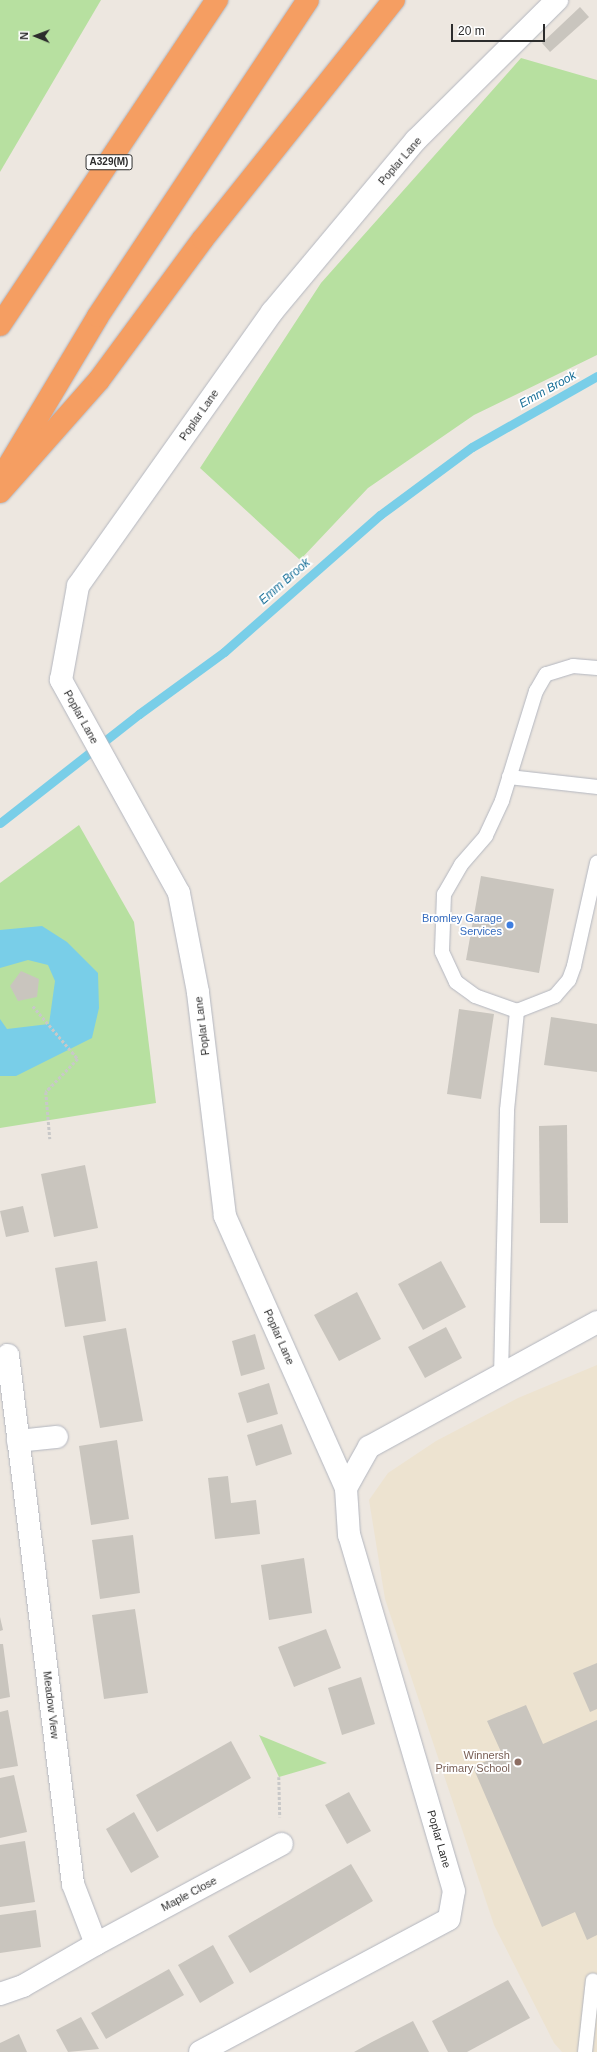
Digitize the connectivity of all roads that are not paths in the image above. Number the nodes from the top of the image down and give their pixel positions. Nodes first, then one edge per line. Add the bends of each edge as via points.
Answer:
1 (217, 0) edge
2 (308, 0) edge
3 (394, 0) edge
4 (557, 0) edge
5 (0, 325) edge
6 (0, 480) edge
7 (0, 492) edge
8 (597, 668) edge
9 (509, 777) junction
10 (597, 787) edge
11 (597, 863) edge
12 (516, 1011) junction
13 (597, 1322) edge
14 (8, 1355) dead end
15 (501, 1376) junction
16 (56, 1437) dead end
17 (18, 1440) junction
18 (346, 1488) junction
19 (282, 1844) road end
20 (96, 1944) junction
21 (593, 1980) dead end
22 (0, 1994) edge
23 (200, 2052) edge
24 (585, 2052) edge

1 - 5 highway, A329(M)
2 - 6 highway via 98,316
3 - 7 highway via 203,239 99,380
4 - 18 street, Poplar Lane via 416,140 272,312 78,586 61,680 179,893 198,992 225,1216
8 - 9 lane via 573,666 546,674 536,691
9 - 10 lane
9 - 12 lane via 486,836 461,865 444,894 441,934 442,952 456,982 475,996
11 - 12 lane via 584,932 569,980 555,996
12 - 15 lane via 507,1110
13 - 15 street
14 - 17 street, Meadow View
15 - 18 street via 368,1447
16 - 17 street
17 - 20 street, Meadow View via 73,1884
18 - 23 street, Poplar Lane via 349,1535 454,1890 449,1919
19 - 20 street, Maple Close
20 - 22 street via 23,1986
21 - 24 lane

